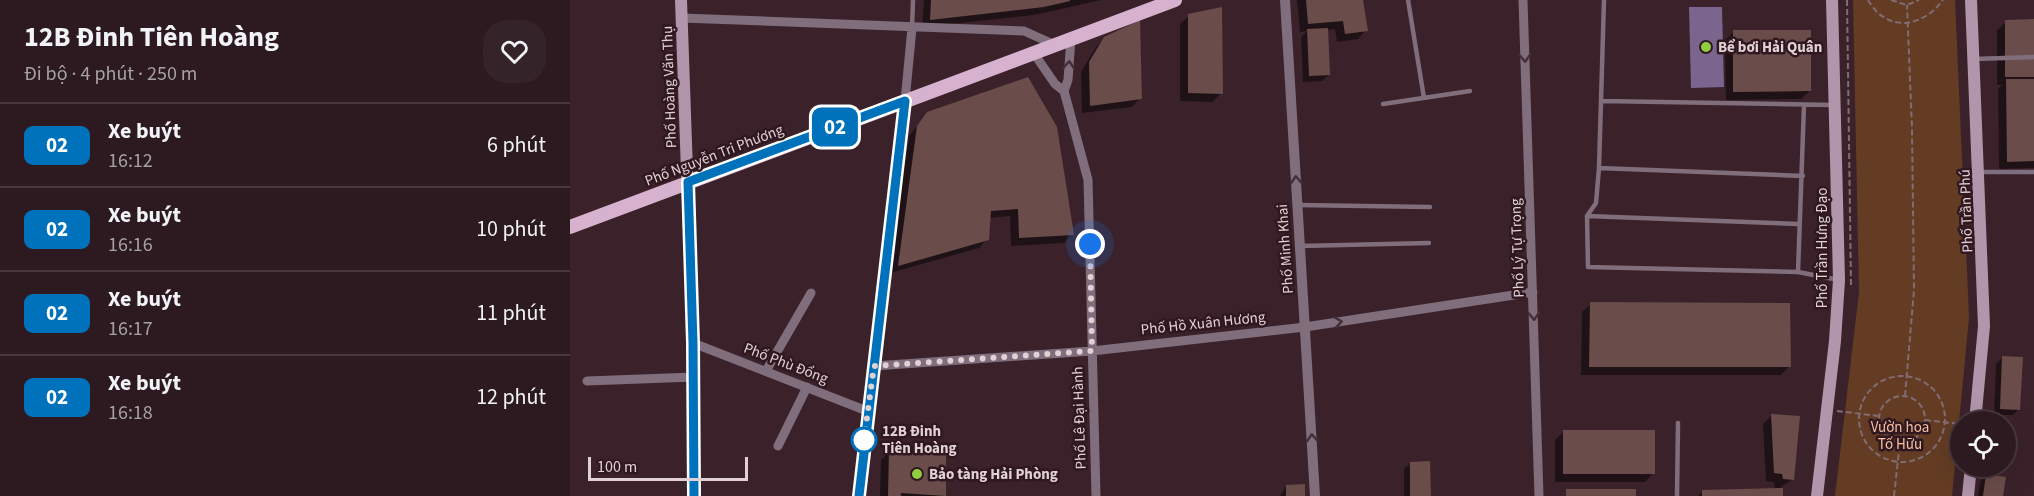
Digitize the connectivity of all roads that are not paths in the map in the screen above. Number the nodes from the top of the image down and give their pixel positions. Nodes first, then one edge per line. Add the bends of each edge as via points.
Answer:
1 (681, 0) edge
2 (913, 0) edge
3 (1285, 0) edge
4 (1408, 0) edge
5 (1523, 0) edge
6 (1604, 0) edge
7 (1832, 0) edge
8 (1971, 0) edge
9 (1166, 1) edge
10 (682, 18) junction
11 (912, 28) junction
12 (1071, 38) junction
13 (1053, 44) junction
14 (1034, 52) junction
15 (2034, 57) edge
16 (1974, 59) junction
17 (1064, 91) junction
18 (1470, 91) dead end
19 (1424, 98) junction
20 (905, 101) junction
21 (1602, 101) junction
22 (1383, 104) dead end
23 (1804, 105) junction
24 (1836, 105) junction
25 (1599, 168) junction
26 (1980, 172) junction
27 (2034, 172) edge
28 (1803, 177) junction
29 (688, 182) junction
30 (1297, 205) junction
31 (1430, 207) dead end
32 (1587, 216) junction
33 (1798, 224) junction
34 (570, 227) edge
35 (1429, 243) dead end
36 (1300, 246) junction
37 (1797, 272) junction
38 (1839, 280) junction
39 (1533, 292) junction
40 (810, 293) dead end
41 (1305, 327) junction
42 (693, 343) junction
43 (1092, 351) junction
44 (874, 366) junction
45 (766, 371) junction
46 (694, 376) junction
47 (587, 381) dead end
48 (807, 387) junction
49 (867, 411) junction
50 (1977, 411) edge
51 (1678, 423) dead end
52 (778, 446) dead end
53 (1970, 477) edge
54 (694, 496) edge
55 (859, 496) edge
56 (1096, 496) edge
57 (1315, 496) edge
58 (1539, 496) edge
59 (1677, 496) edge
60 (1817, 496) edge
61 (1968, 496) edge

1 - 10 main road, Phố Hoàng Văn Thụ
2 - 11 lane
30 -> 3 street, Phố Minh Khai
4 - 19 lane
5 -> 39 street, Phố Lý Tự Trọng
6 - 21 lane
7 - 24 main road, Phố Trần Hưng Đạo
8 - 16 main road, Phố Trần Phú
9 - 12 main road, Phố Nguyễn Tri Phương
10 - 11 street
10 - 29 main road, Phố Hoàng Văn Thụ
11 - 13 street via 1024,31
11 - 20 street
12 - 13 main road, Phố Nguyễn Tri Phương
17 -> 12 street, Phố Lê Đại Hành
13 - 14 main road, Phố Nguyễn Tri Phương
14 - 17 street, Phố Lê Đại Hành
14 - 20 main road, Phố Nguyễn Tri Phương
15 - 16 lane
16 - 26 main road, Phố Trần Phú
17 - 43 street, Phố Lê Đại Hành via 1088,180
18 - 19 lane
19 - 22 lane
20 - 29 main road, Phố Nguyễn Tri Phương
20 - 44 main road
21 - 23 lane
21 - 25 lane
23 - 24 lane
23 - 28 lane
24 - 38 main road, Phố Trần Hưng Đạo
25 - 28 lane
25 - 32 lane via 1596,203
26 - 27 lane
26 - 50 main road, Phố Trần Phú via 1984,326
28 - 33 lane
29 - 34 main road, Phố Nguyễn Tri Phương
29 - 42 main road, Phố Hoàng Văn Thụ
30 - 31 lane
30 - 36 street, Phố Minh Khai
32 - 33 lane
32 - 37 lane via 1588,267
33 - 37 lane
35 - 36 lane
36 - 41 street, Phố Minh Khai
37 - 38 lane
38 - 60 main road, Phố Trần Hưng Đạo
41 -> 39 street, Phố Hồ Xuân Hương
39 -> 58 street, Phố Lý Tự Trọng
40 - 45 street
41 - 43 street, Phố Hồ Xuân Hương
57 -> 41 street, Phố Minh Khai
42 - 45 street, Phố Phù Đổng
42 - 46 main road, Phố Hoàng Văn Thụ
43 - 44 street, Phố Hồ Xuân Hương
43 - 56 street, Phố Lê Đại Hành
44 - 49 main road
45 - 48 street, Phố Phù Đổng
46 - 47 street
46 - 54 main road, Phố Hoàng Văn Thụ
48 - 49 street, Phố Phù Đổng
48 - 52 street
49 - 55 main road
51 - 59 lane
53 - 61 main road

